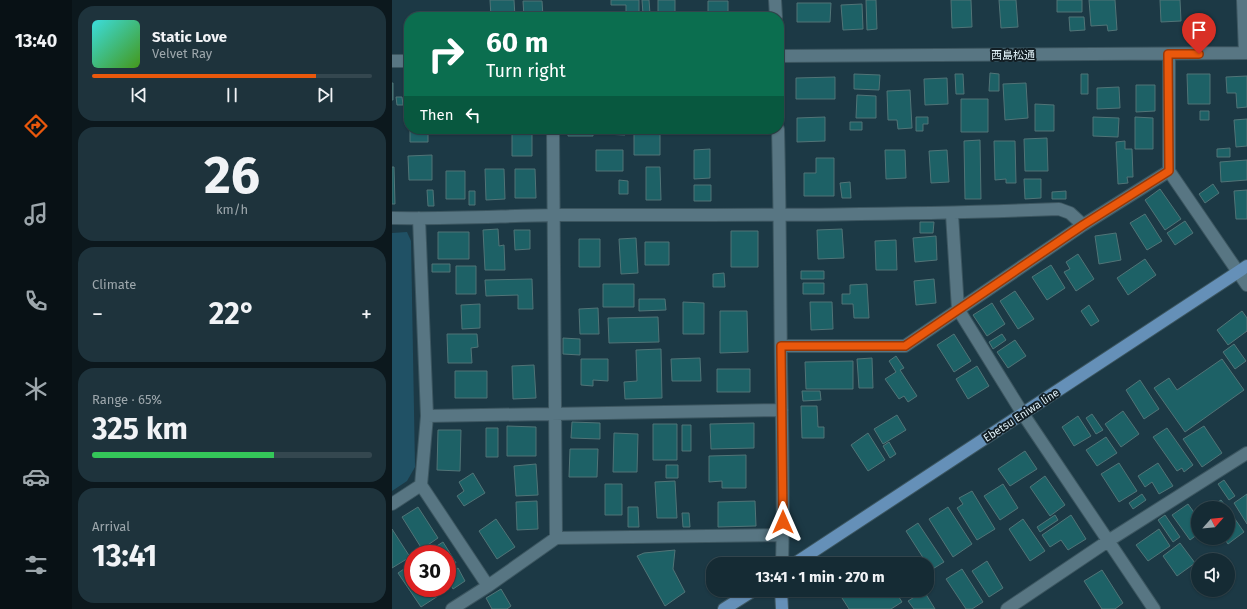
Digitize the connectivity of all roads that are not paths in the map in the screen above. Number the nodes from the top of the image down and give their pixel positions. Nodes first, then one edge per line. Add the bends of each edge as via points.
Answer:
1 (775, 0) edge
2 (1244, 0) edge
3 (776, 12) edge
4 (1246, 53) edge
5 (1168, 54) junction
6 (784, 56) edge
7 (392, 61) edge
8 (404, 61) edge
9 (553, 134) edge
10 (778, 134) edge
11 (1169, 171) junction
12 (952, 214) junction
13 (554, 215) junction
14 (780, 215) junction
15 (392, 218) edge
16 (419, 218) junction
17 (1083, 225) junction
18 (1243, 269) edge
19 (1247, 286) edge
20 (958, 309) junction
21 (781, 346) junction
22 (782, 410) junction
23 (555, 414) junction
24 (1023, 414) junction
25 (427, 416) junction
26 (1247, 452) edge
27 (421, 485) junction
28 (392, 504) edge
29 (783, 535) junction
30 (556, 538) junction
31 (1108, 541) junction
32 (782, 557) edge
33 (805, 557) edge
34 (488, 586) junction
35 (743, 597) edge
36 (781, 597) edge
37 (452, 609) edge
38 (724, 609) edge
39 (782, 609) edge
40 (1008, 609) edge
41 (1154, 609) edge

1 - 3 street
2 - 4 street
4 - 5 street, 西島松通
5 - 6 street, 西島松通
5 - 11 street
7 - 8 street
9 - 13 street
10 - 14 street
11 - 17 street
11 - 18 street
12 - 14 street
12 - 17 street via 1058,209 1070,213
12 - 20 street
13 - 14 street
13 - 16 street
13 - 23 street
14 - 21 street
15 - 16 street
16 - 25 street
17 - 20 street
18 - 19 street
18 - 24 main road, Ebetsu Eniwa line
20 - 21 street via 905,346
20 - 24 street
21 - 22 street
22 - 23 street
22 - 29 street
23 - 25 street
23 - 30 street
24 - 31 street
24 - 33 main road, Ebetsu Eniwa line
25 - 27 street
26 - 31 street
27 - 28 street
27 - 34 street
29 - 30 street
29 - 32 street
30 - 34 street
31 - 40 street
31 - 41 street
34 - 37 street
35 - 38 main road
36 - 39 main road

